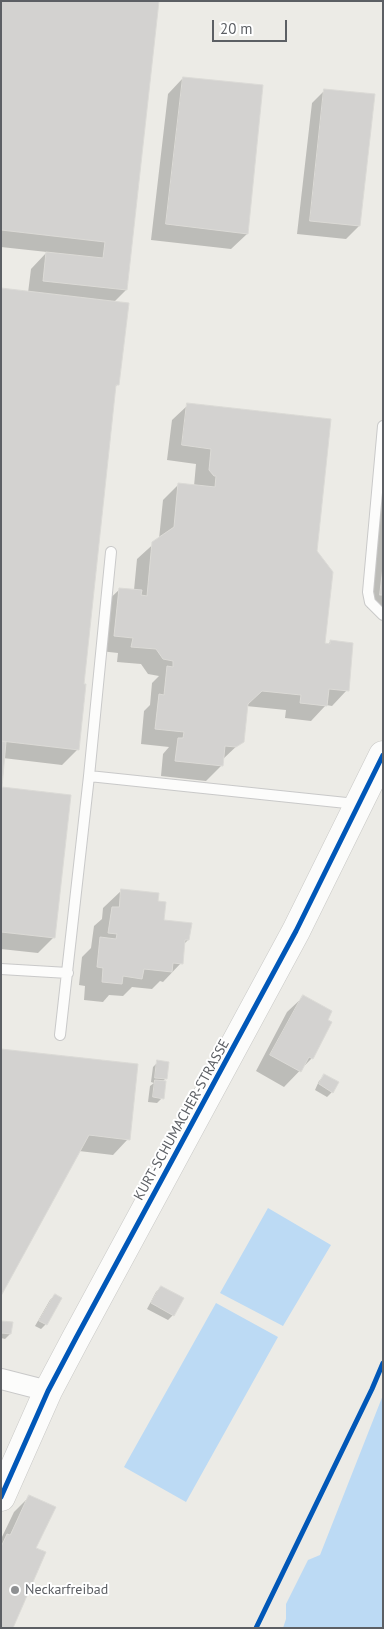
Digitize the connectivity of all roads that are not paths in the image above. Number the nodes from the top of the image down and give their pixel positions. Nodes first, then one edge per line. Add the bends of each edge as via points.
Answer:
1 (383, 426) edge
2 (111, 552) dead end
3 (383, 615) edge
4 (383, 755) edge
5 (89, 776) junction
6 (360, 804) junction
7 (1, 969) edge
8 (68, 973) junction
9 (60, 1035) dead end
10 (1, 1379) edge
11 (48, 1391) junction
12 (1, 1497) edge

1 - 3 lane via 368,592 370,602
2 - 5 lane
4 - 6 street, KURT-SCHUMACHER-STRASSE
5 - 6 lane
5 - 8 lane
6 - 11 street, KURT-SCHUMACHER-STRASSE via 292,940
7 - 8 lane
8 - 9 lane
10 - 11 street
11 - 12 street, KURT-SCHUMACHER-STRASSE

